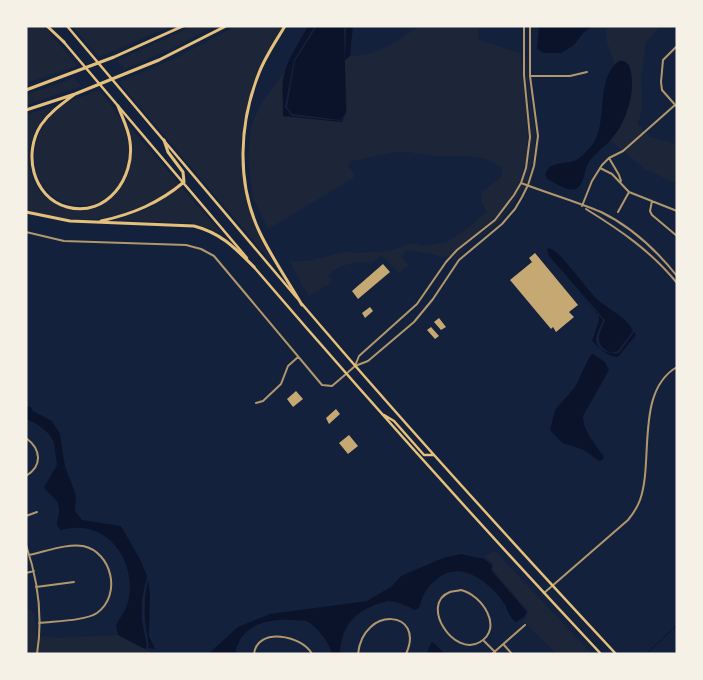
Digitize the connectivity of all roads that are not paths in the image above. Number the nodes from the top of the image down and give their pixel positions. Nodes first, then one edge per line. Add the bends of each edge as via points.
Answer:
1 (49, 26) edge
2 (67, 26) edge
3 (183, 26) edge
4 (226, 26) edge
5 (285, 26) edge
6 (524, 26) edge
7 (530, 26) edge
8 (64, 42) joint
9 (677, 46) edge
10 (587, 72) dead end
11 (530, 76) junction
12 (27, 90) edge
13 (75, 94) junction
14 (118, 106) junction
15 (676, 106) edge
16 (26, 110) edge
17 (164, 140) junction
18 (609, 158) junction
19 (600, 168) junction
20 (184, 182) junction
21 (521, 183) junction
22 (621, 184) junction
23 (528, 185) junction
24 (629, 192) junction
25 (652, 201) junction
26 (582, 206) junction
27 (677, 211) edge
28 (26, 212) edge
29 (618, 212) dead end
30 (96, 222) junction
31 (26, 232) edge
32 (677, 236) edge
33 (254, 267) junction
34 (677, 276) edge
35 (677, 283) edge
36 (302, 305) junction
37 (298, 357) junction
38 (355, 366) junction
39 (677, 367) edge
40 (346, 374) junction
41 (256, 403) dead end
42 (380, 413) junction
43 (26, 438) edge
44 (433, 455) junction
45 (26, 476) edge
46 (37, 512) dead end
47 (26, 516) edge
48 (26, 545) edge
49 (29, 555) junction
50 (34, 571) junction
51 (26, 573) edge
52 (74, 582) dead end
53 (552, 585) junction
54 (36, 588) junction
55 (544, 593) junction
56 (39, 623) junction
57 (525, 625) dead end
58 (484, 640) junction
59 (503, 644) junction
60 (493, 653) edge
61 (37, 654) edge
62 (254, 654) edge
63 (312, 654) edge
64 (358, 654) edge
65 (406, 654) edge
66 (512, 654) edge
67 (601, 654) edge
68 (616, 654) edge

1 - 8 highway
2 - 17 main road
3 - 12 highway
4 - 13 highway via 159,60
5 - 36 highway via 259,72 247,112 244,180 259,232
6 - 21 street via 524,75 530,136
7 - 11 street
8 - 14 main road
9 - 15 street via 663,60 660,82 662,90
10 - 11 street via 570,76
11 - 23 street via 538,136
13 - 14 highway via 53,110 33,144 34,173 40,188 66,207 81,209 104,202 119,189 127,174 131,158 130,141
13 - 16 highway
14 - 20 main road
15 - 18 street via 623,151
17 - 20 highway via 168,152 183,172
17 - 36 main road
18 - 19 street
18 - 22 street
19 - 22 street
19 - 26 street
20 - 30 highway via 164,198 138,211
20 - 33 main road
21 - 23 street
21 - 38 street via 504,211 457,250 418,304 359,356
22 - 24 street
23 - 26 street
23 - 38 street via 515,209 494,231 466,252 414,322 368,361
24 - 25 street
24 - 29 street
25 - 27 street
25 - 32 street via 652,215
26 - 34 street via 601,212 627,229 656,252
26 - 35 street via 642,247
28 - 30 highway via 63,220
30 - 33 highway via 179,224 200,228 224,239
31 - 37 street via 64,241 186,245 201,249 214,256
33 - 40 main road
36 - 38 main road
37 - 40 street via 322,385 332,386
37 - 41 street via 288,366 281,384 263,401
38 - 40 street
38 - 44 main road
39 - 53 street via 662,380 654,394 642,491 635,511
40 - 42 main road
42 - 44 main road via 394,421 424,455
42 - 55 main road
43 - 45 street via 34,444 38,461 35,469
44 - 53 main road
46 - 47 street
48 - 49 street
49 - 50 street
49 - 56 street via 82,546 103,558 111,577 110,597 97,613
50 - 51 street
50 - 54 street
52 - 54 street
53 - 55 street
53 - 68 main road
54 - 56 street
55 - 67 main road
56 - 61 street
57 - 59 street
58 - 58 street via 491,629 484,605 467,592 449,592 437,610 444,629 453,639 466,644 475,645
58 - 60 street
59 - 60 street
59 - 66 street
62 - 63 street via 261,641 282,637 303,644
64 - 65 street via 366,632 381,619 388,618 403,623 408,630 410,638

